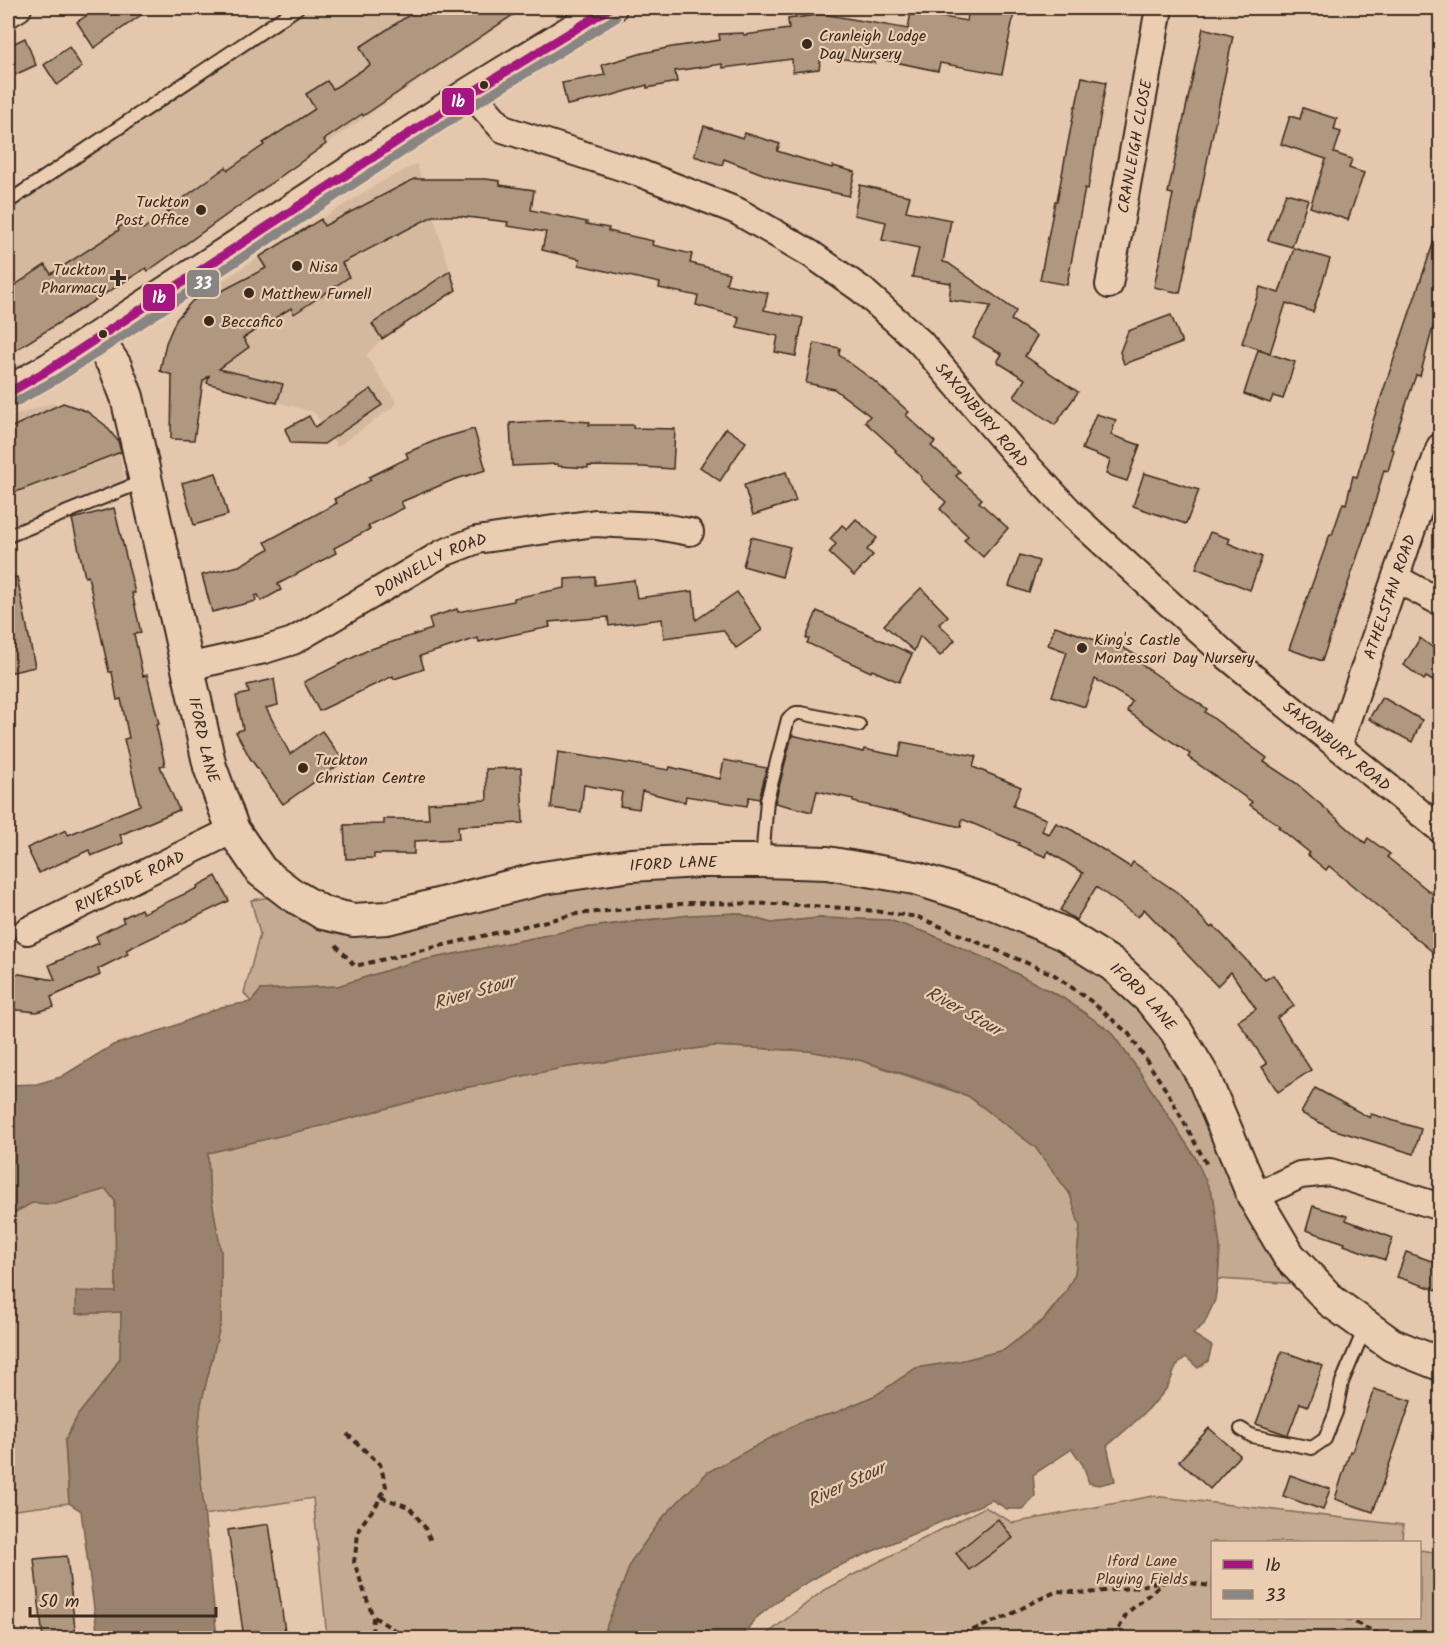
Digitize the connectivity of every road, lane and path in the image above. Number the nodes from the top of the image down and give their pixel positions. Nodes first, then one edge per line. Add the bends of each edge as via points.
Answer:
1 (18, 8) edge
2 (297, 8) edge
3 (610, 8) edge
4 (1159, 8) edge
5 (8, 14) edge
6 (471, 93) junction
7 (8, 202) edge
8 (1109, 285) dead end
9 (97, 339) junction
10 (8, 393) edge
11 (1440, 447) edge
12 (144, 481) junction
13 (690, 532) dead end
14 (8, 536) edge
15 (1396, 579) junction
16 (1440, 602) edge
17 (187, 667) junction
18 (859, 725) dead end
19 (1338, 746) junction
20 (1440, 829) edge
21 (233, 830) junction
22 (762, 861) junction
23 (27, 931) dead end
24 (331, 939) dead end
25 (1211, 1172) dead end
26 (1254, 1197) junction
27 (1440, 1207) edge
28 (1366, 1327) junction
29 (1440, 1364) edge
30 (1241, 1429) dead end
31 (347, 1434) dead end
32 (381, 1497) junction
33 (431, 1541) dead end
34 (1166, 1580) junction
35 (1211, 1586) edge
36 (373, 1617) junction
37 (1350, 1619) edge
38 (372, 1638) edge
39 (406, 1638) edge
40 (952, 1638) edge
41 (1114, 1638) edge
42 (1387, 1638) edge

1 - 5 street
2 - 7 lane
3 - 6 street
4 - 8 street, CRANLEIGH CLOSE
6 - 9 street
6 - 19 street, SAXONBURY ROAD via 503,129 637,172 737,212 811,254 862,290 920,342 1068,511 1228,657
9 - 10 street
9 - 12 street, IFORD LANE via 115,366 127,397
11 - 15 street, ATHELSTAN ROAD
12 - 14 lane
12 - 17 street, IFORD LANE
13 - 17 street, DONNELLY ROAD via 595,523 477,540 443,553 293,641
15 - 16 street
15 - 19 street, ATHELSTAN ROAD
17 - 21 street, IFORD LANE via 210,767
18 - 22 lane via 801,713 788,719 767,800
19 - 20 street, SAXONBURY ROAD
21 - 22 street, IFORD LANE via 261,871 291,894 323,913 353,920 387,918 543,878 631,865
21 - 23 street, RIVERSIDE ROAD
22 - 26 street, IFORD LANE via 827,863 915,878 993,903 1064,934 1113,965 1150,999 1176,1031 1203,1076
24 - 25 path via 355,966 576,914 690,903 782,904 918,917 1053,974 1115,1021 1129,1034 1168,1093
26 - 27 street via 1300,1175 1330,1172
26 - 28 street, IFORD LANE via 1289,1257 1331,1301
28 - 29 street, IFORD LANE via 1392,1345
28 - 30 lane via 1342,1382 1325,1439 1312,1448 1252,1436
31 - 32 path via 380,1464 386,1486
32 - 33 path via 409,1507
32 - 36 path via 358,1528 354,1562
34 - 35 path
34 - 40 path via 1088,1593 1058,1591
34 - 41 path via 1127,1613
36 - 38 path
36 - 39 path
37 - 42 path

